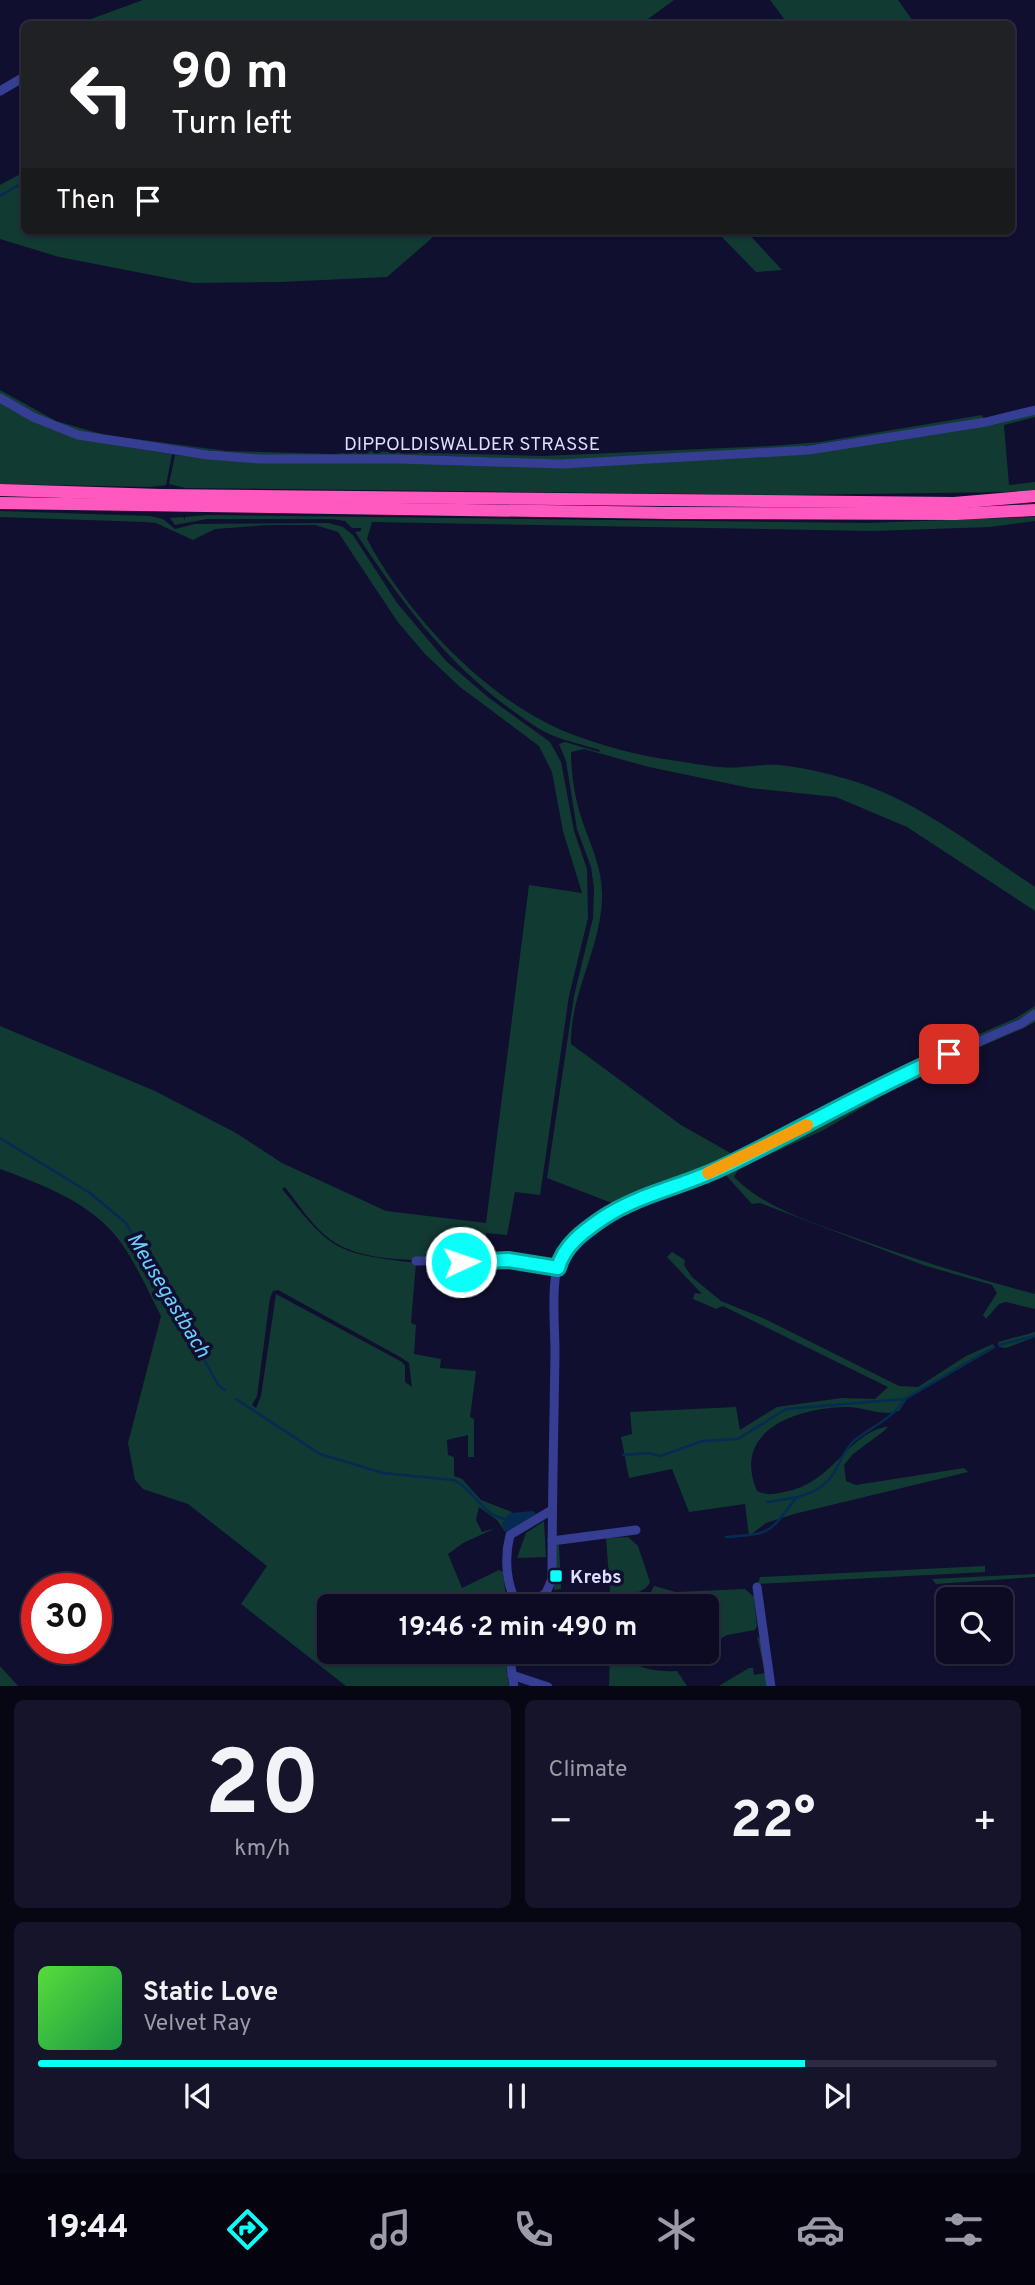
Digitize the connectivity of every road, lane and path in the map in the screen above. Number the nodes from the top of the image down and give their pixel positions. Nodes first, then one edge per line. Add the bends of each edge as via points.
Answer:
1 (21, 79) edge
2 (0, 91) edge
3 (0, 398) edge
4 (1035, 410) edge
5 (0, 490) edge
6 (1035, 496) edge
7 (167, 502) junction
8 (0, 503) edge
9 (1035, 510) edge
10 (1035, 1014) edge
11 (416, 1261) dead end
12 (558, 1268) junction
13 (550, 1511) junction
14 (636, 1530) dead end
15 (551, 1541) junction
16 (757, 1587) dead end
17 (514, 1594) edge
18 (544, 1594) edge
19 (511, 1664) edge
20 (512, 1675) junction
21 (513, 1686) edge
22 (548, 1686) edge
23 (771, 1686) edge

1 - 2 street
3 - 4 street, DIPPOLDISWALDER STRASSE via 78,435 208,455 562,464 809,450
5 - 7 highway
6 - 7 highway via 954,503
7 - 8 highway
7 - 9 highway via 876,514
10 - 12 street via 722,1168 626,1205 576,1237
11 - 12 street via 508,1260
12 - 13 street
13 - 15 street
13 - 17 street via 510,1535 506,1550
14 - 15 street
15 - 18 street via 550,1586
16 - 23 street
19 - 20 street
20 - 21 street
20 - 22 street

